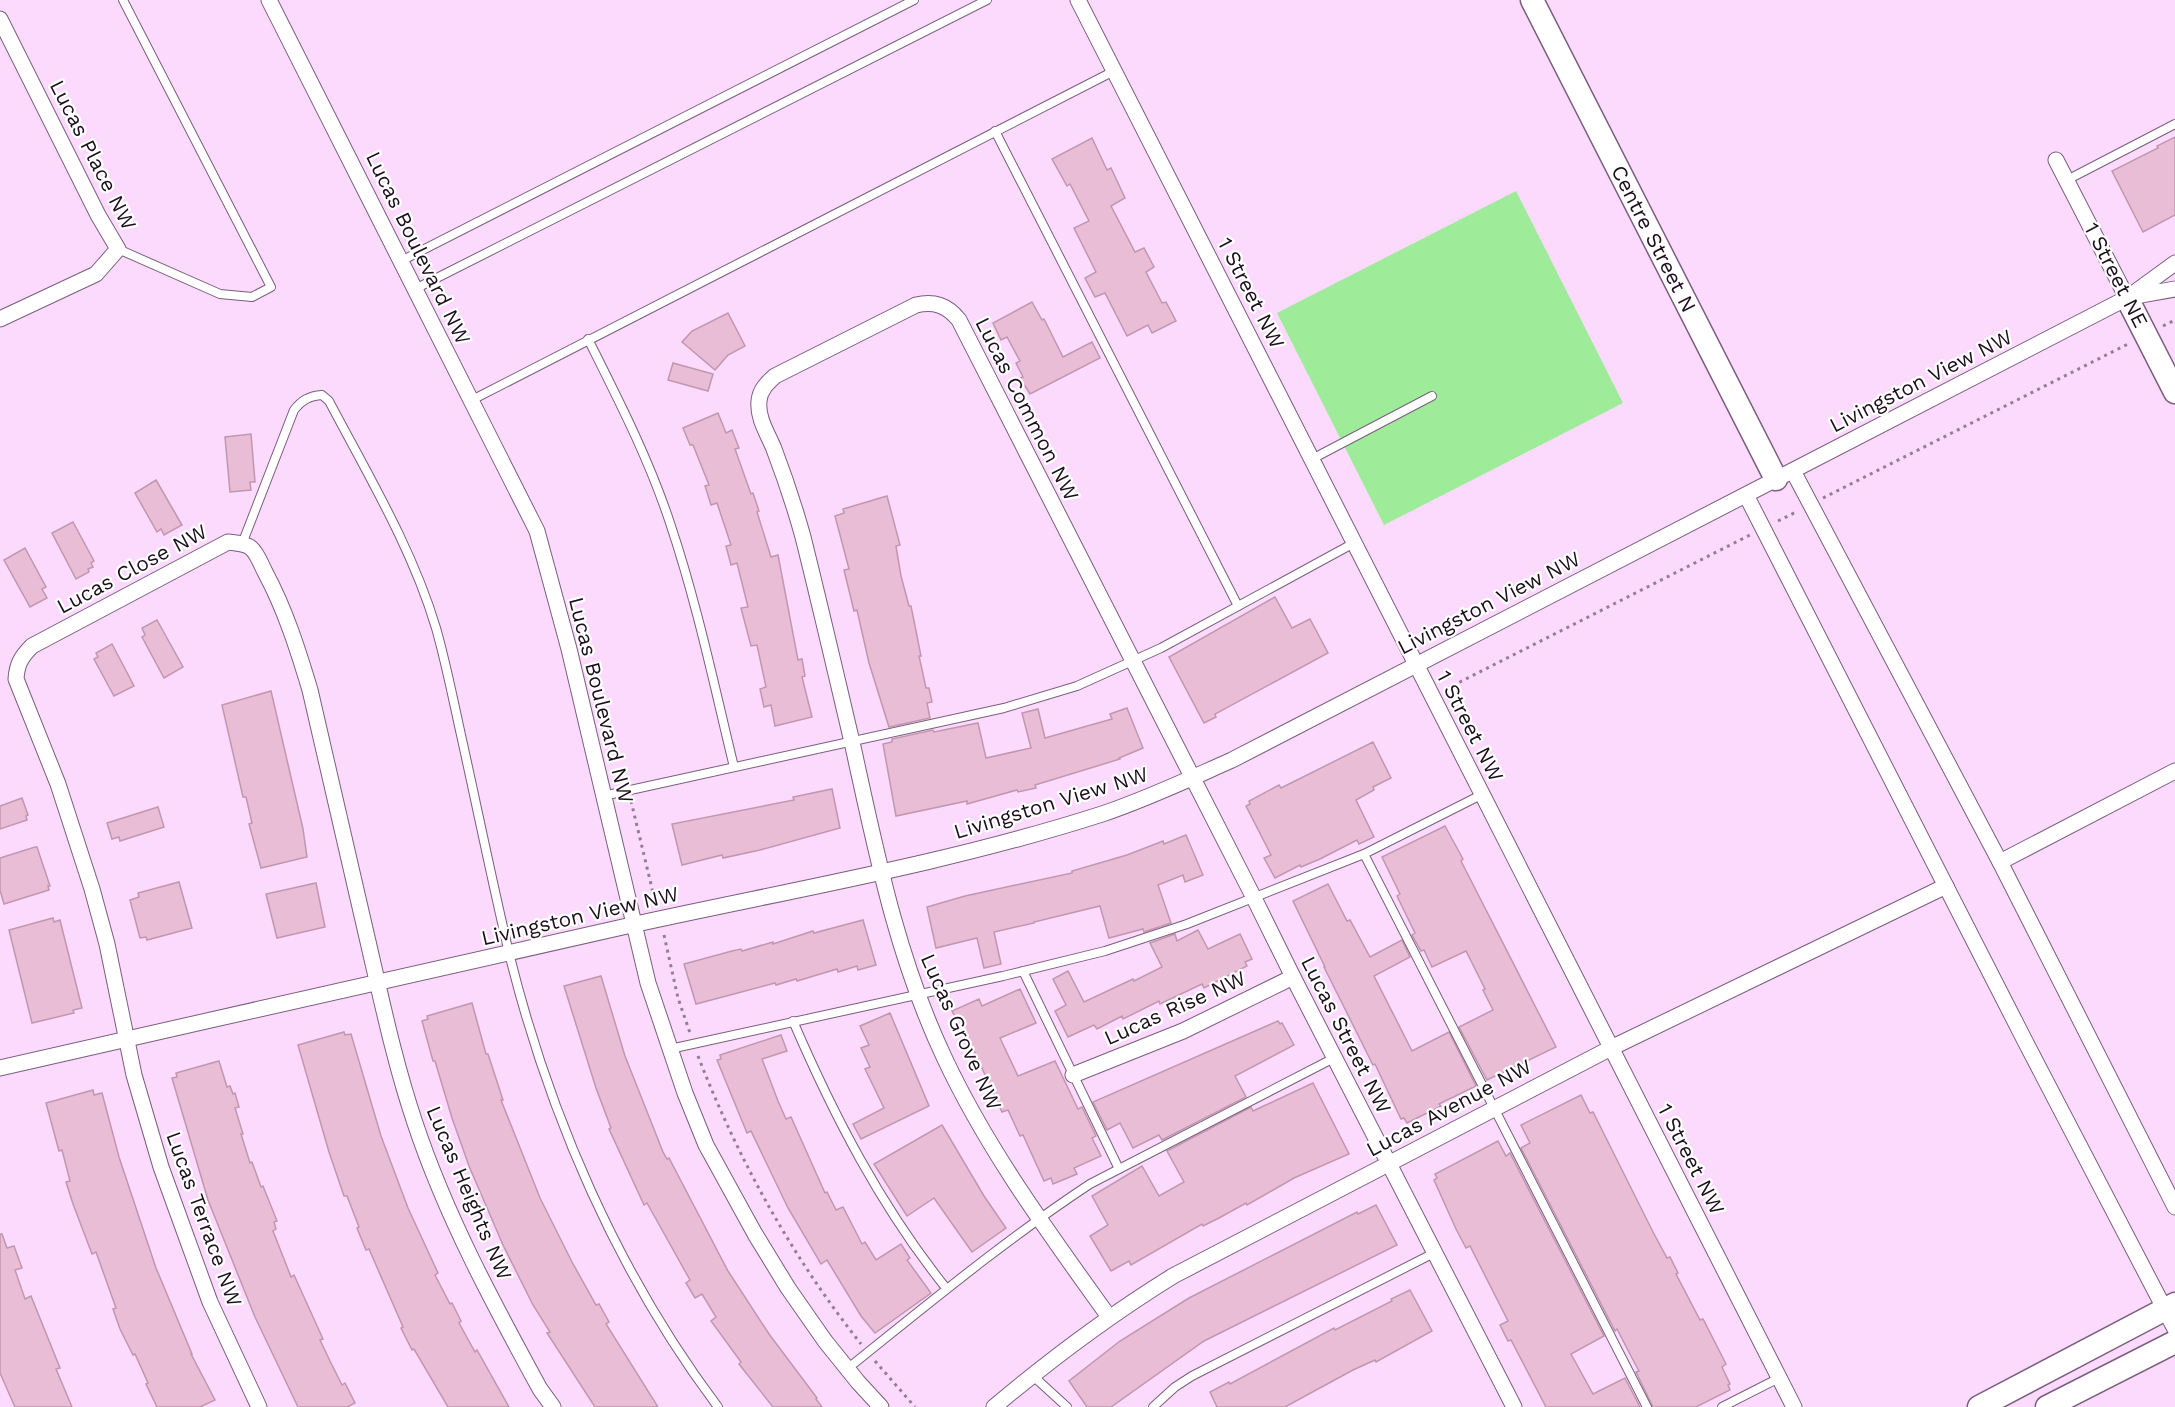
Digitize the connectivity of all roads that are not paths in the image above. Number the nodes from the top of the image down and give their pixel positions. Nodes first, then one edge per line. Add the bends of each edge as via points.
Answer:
1 (123, 0) edge
2 (269, 0) edge
3 (914, 0) edge
4 (987, 0) edge
5 (1078, 0) edge
6 (1532, 0) edge
7 (0, 19) edge
8 (1114, 71) junction
9 (2175, 124) edge
10 (995, 132) junction
11 (2056, 160) dead end
12 (2067, 180) junction
13 (118, 249) junction
14 (401, 261) junction
15 (2175, 263) edge
16 (415, 289) junction
17 (2175, 289) edge
18 (2127, 298) junction
19 (0, 319) edge
20 (588, 339) junction
21 (2175, 392) edge
22 (1432, 396) dead end
23 (470, 401) junction
24 (1312, 459) junction
25 (1785, 475) junction
26 (1746, 495) junction
27 (1355, 543) junction
28 (242, 544) junction
29 (1238, 606) junction
30 (1132, 661) junction
31 (1414, 665) junction
32 (852, 741) junction
33 (734, 767) junction
34 (2175, 771) edge
35 (1192, 778) junction
36 (1481, 795) junction
37 (603, 796) junction
38 (1364, 854) junction
39 (2000, 862) junction
40 (880, 872) junction
41 (1946, 886) junction
42 (1254, 897) junction
43 (634, 924) junction
44 (509, 953) junction
45 (1023, 971) junction
46 (1293, 977) junction
47 (378, 983) junction
48 (918, 994) junction
49 (793, 1021) junction
50 (126, 1040) junction
51 (1611, 1048) junction
52 (670, 1049) junction
53 (1334, 1058) junction
54 (0, 1068) edge
55 (1073, 1075) junction
56 (1494, 1108) junction
57 (1389, 1163) junction
58 (1119, 1169) junction
59 (2175, 1207) edge
60 (1039, 1219) junction
61 (1434, 1253) junction
62 (946, 1288) junction
63 (2172, 1314) edge
64 (1109, 1317) junction
65 (2175, 1342) edge
66 (847, 1369) junction
67 (1032, 1375) junction
68 (1779, 1378) junction
69 (259, 1407) edge
70 (553, 1407) edge
71 (718, 1407) edge
72 (881, 1407) edge
73 (994, 1407) edge
74 (1067, 1407) edge
75 (1152, 1407) edge
76 (1514, 1407) edge
77 (1647, 1407) edge
78 (1722, 1407) edge
79 (1794, 1407) edge
80 (1979, 1407) edge
81 (2047, 1407) edge

1 - 13 lane via 271,287 252,297 220,294
2 - 14 street, Lucas Boulevard NW
3 - 14 lane
4 - 16 lane
5 - 8 street, 1 Street NW
6 - 25 street, Centre Street N
7 - 13 street, Lucas Place NW
8 - 10 lane
8 - 24 street, 1 Street NW
9 - 12 lane
10 - 20 lane
10 - 29 lane
11 - 12 street, 1 Street NE
12 - 18 street, 1 Street NE
13 - 19 street, Lucas Place NW via 96,274
14 - 16 street, Lucas Boulevard NW
15 - 18 street
16 - 23 street, Lucas Boulevard NW
17 - 18 street
18 - 21 street, 1 Street NE
18 - 25 street, Livingston View NW
20 - 23 lane
20 - 33 lane via 640,446 670,521 696,607
22 - 24 lane
23 - 37 street, Lucas Boulevard NW via 537,531
24 - 27 street, 1 Street NW
25 - 26 street, Livingston View NW
25 - 39 street
26 - 31 street, Livingston View NW
26 - 41 street
27 - 29 lane
27 - 31 street, 1 Street NW
28 - 44 lane via 294,410 301,401 322,395 329,401 413,564 436,627
28 - 47 street, Lucas Close NW via 258,557 301,657
28 - 50 street, Lucas Close NW via 228,542 177,568 32,646 17,665 16,679 58,784 92,889
29 - 30 lane
30 - 32 lane via 1044,697
30 - 32 street, Lucas Common NW via 959,320 946,307 916,305 775,376 761,390 759,400 763,424 801,530
30 - 35 street, Lucas Common NW
31 - 35 street, Livingston View NW
31 - 36 street, 1 Street NW
32 - 33 lane
32 - 40 street, Lucas Common NW
33 - 37 lane
34 - 39 street
35 - 40 street, Livingston View NW via 1049,830
35 - 42 street, Lucas Street NW
36 - 38 lane
36 - 51 street, 1 Street NW
37 - 43 street, Lucas Boulevard NW
38 - 42 lane
38 - 56 lane
39 - 59 street
40 - 43 street, Livingston View NW
40 - 48 street, Lucas Grove NW
41 - 51 street, Lucas Avenue NW
41 - 63 street
42 - 45 lane via 1149,937
42 - 46 street, Lucas Street NW
43 - 44 street, Livingston View NW
43 - 52 street, Lucas Boulevard NW
44 - 47 street, Livingston View NW
44 - 71 lane via 549,1086 586,1180 615,1242 660,1321
45 - 48 lane
45 - 55 lane
46 - 53 street, Lucas Street NW
46 - 55 street, Lucas Rise NW via 1183,1031
47 - 50 street, Livingston View NW
47 - 70 street, Lucas Heights NW via 415,1123 448,1209 475,1269
48 - 49 lane
48 - 60 street, Lucas Grove NW via 981,1130
49 - 52 lane
49 - 62 lane via 862,1164 900,1226
50 - 54 street, Livingston View NW
50 - 69 street, Lucas Terrace NW via 144,1112 184,1231 210,1302
51 - 56 street, Lucas Avenue NW
51 - 68 street, 1 Street NW
52 - 66 street, Lucas Boulevard NW via 702,1134 730,1191 788,1288
53 - 57 street, Lucas Street NW
53 - 58 lane
55 - 58 lane
56 - 57 street, Lucas Avenue NW
56 - 77 lane
57 - 61 street, Lucas Street NW
57 - 64 street, Lucas Avenue NW via 1173,1275
58 - 60 lane
60 - 62 lane
60 - 64 street, Lucas Grove NW
61 - 75 lane via 1192,1376
61 - 76 street, Lucas Street NW
62 - 66 lane
63 - 80 street
64 - 67 street, Lucas Avenue NW
65 - 81 street
66 - 72 street, Lucas Boulevard NW
67 - 73 street, Lucas Avenue NW
67 - 74 lane
68 - 78 lane
68 - 79 street, 1 Street NW

